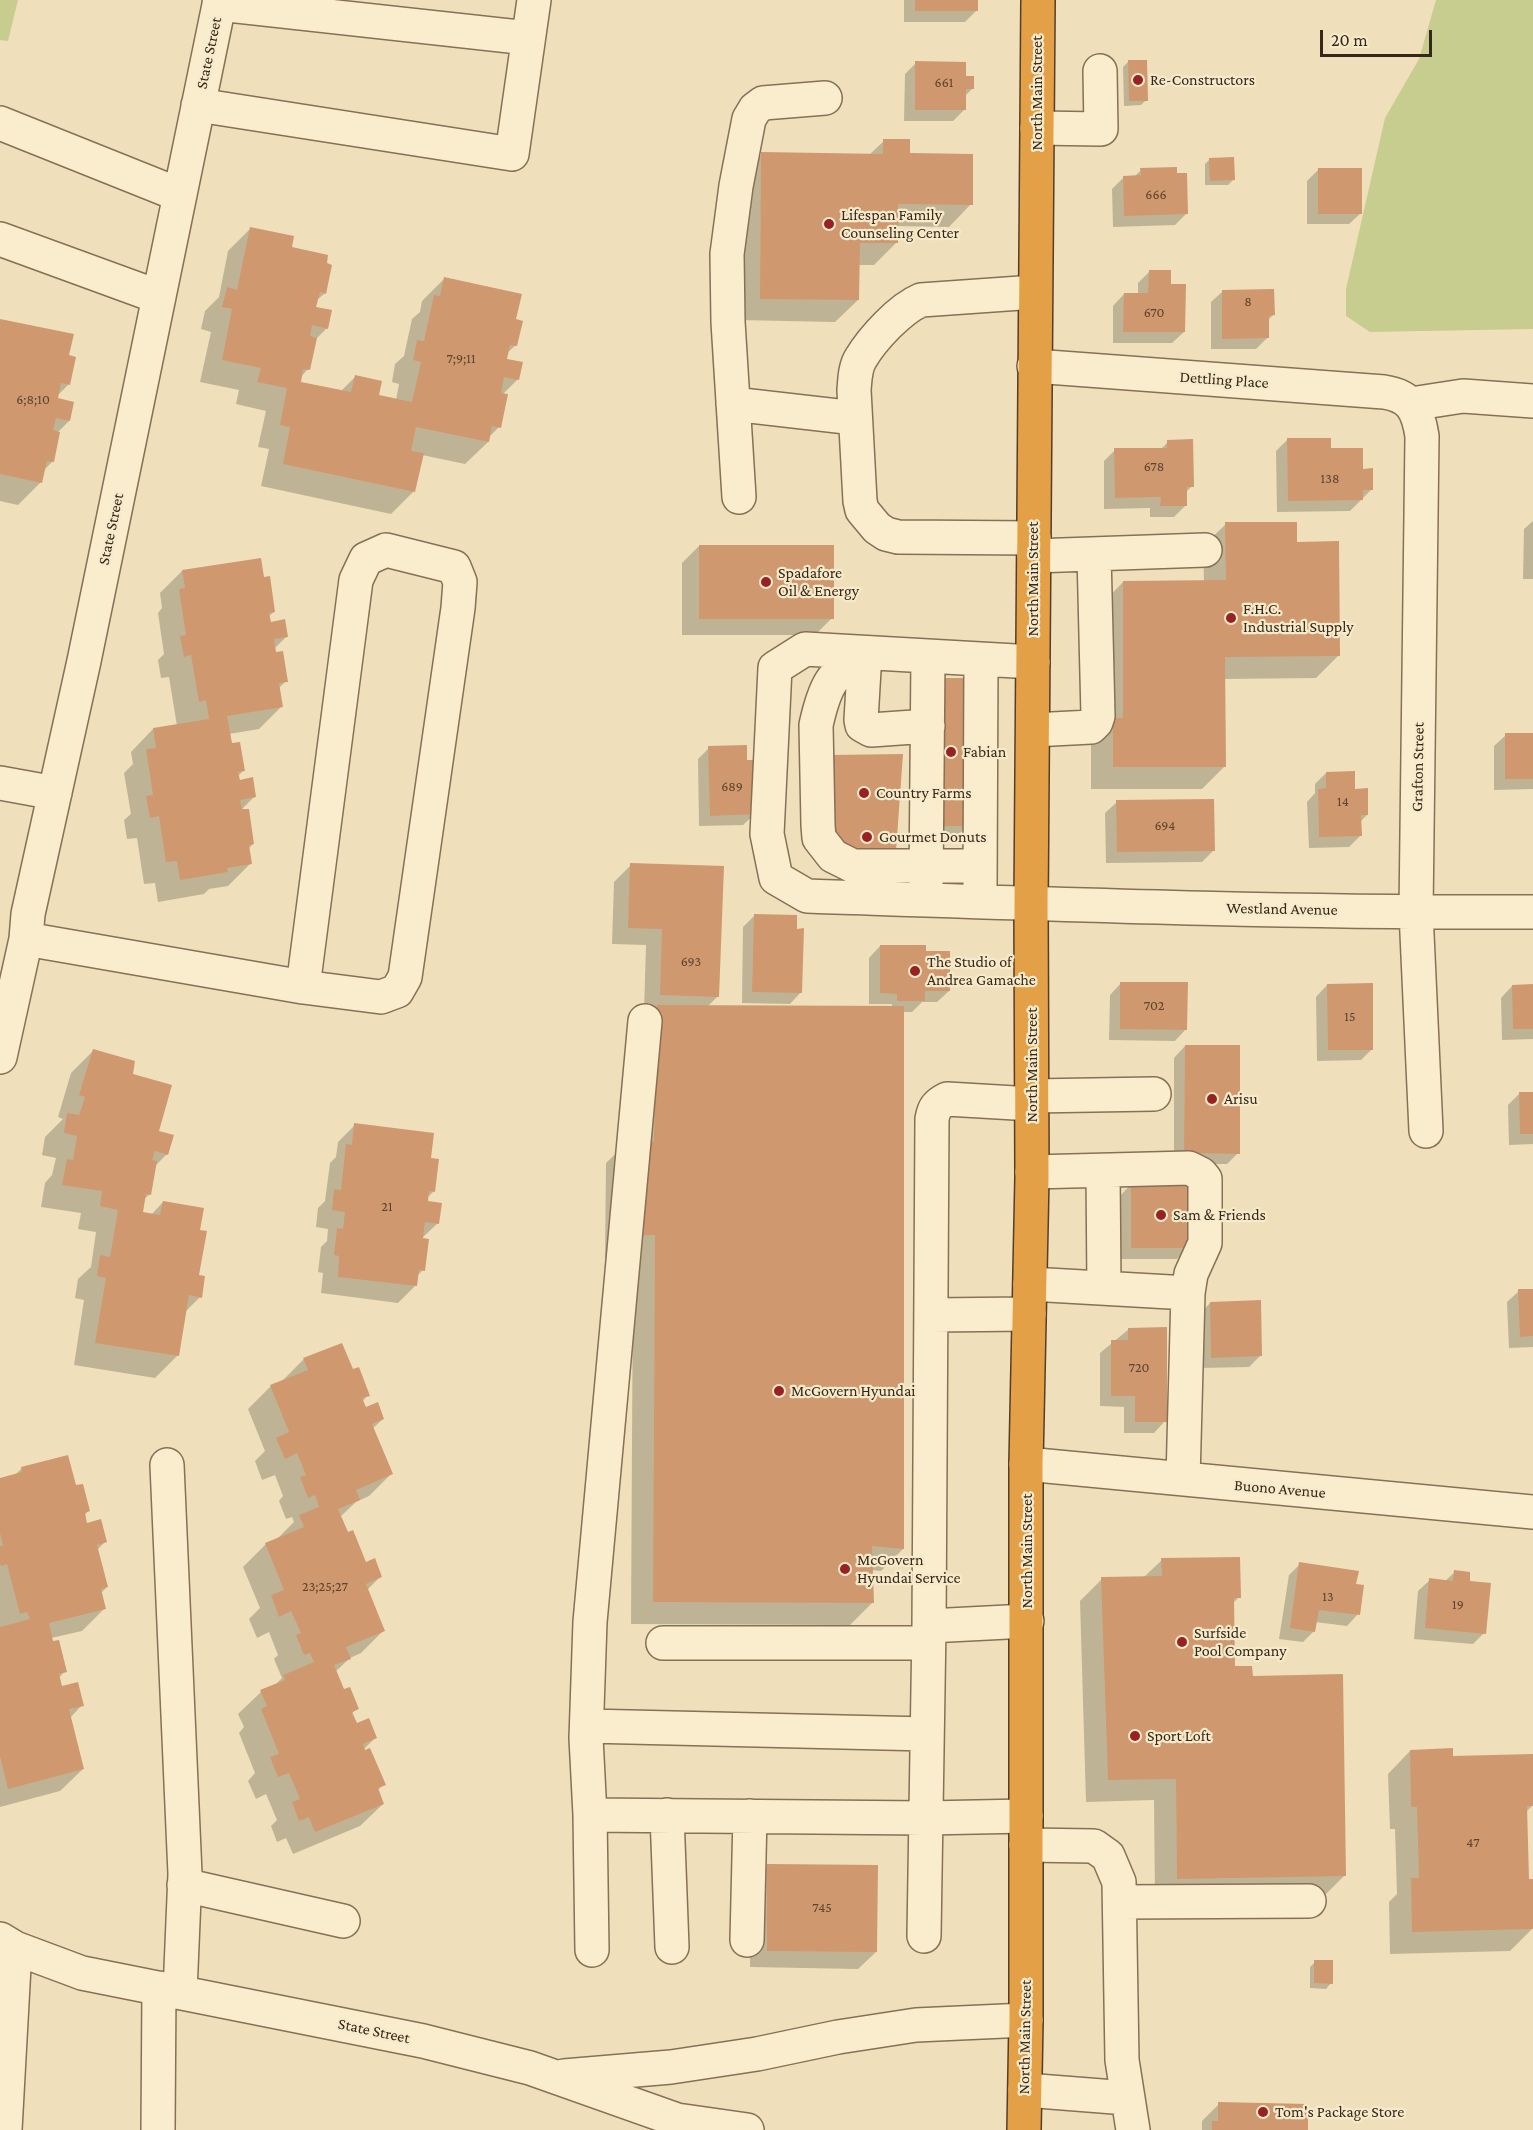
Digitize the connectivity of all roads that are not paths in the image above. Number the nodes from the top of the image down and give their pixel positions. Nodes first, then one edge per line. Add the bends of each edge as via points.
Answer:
1 (534, 0) edge
2 (1038, 0) edge
3 (220, 2) edge
4 (528, 38) junction
5 (1100, 71) dead end
6 (825, 98) dead end
7 (198, 105) junction
8 (0, 123) edge
9 (1037, 128) junction
10 (180, 195) junction
11 (0, 239) edge
12 (1035, 292) junction
13 (159, 297) junction
14 (1035, 366) junction
15 (1533, 401) edge
16 (733, 404) junction
17 (1411, 404) junction
18 (855, 418) junction
19 (738, 497) dead end
20 (1034, 547) junction
21 (1206, 550) dead end
22 (1094, 554) junction
23 (856, 652) junction
24 (928, 656) junction
25 (981, 659) junction
26 (1033, 662) junction
27 (928, 726) junction
28 (1032, 730) junction
29 (0, 783) edge
30 (55, 793) junction
31 (926, 865) junction
32 (980, 866) junction
33 (926, 900) junction
34 (980, 902) junction
35 (1031, 904) junction
36 (1416, 912) junction
37 (1533, 912) edge
38 (26, 939) junction
39 (303, 987) junction
40 (5, 1002) edge
41 (645, 1021) dead end
42 (0, 1057) edge
43 (1154, 1094) dead end
44 (1032, 1100) junction
45 (1426, 1131) dead end
46 (1102, 1170) junction
47 (1032, 1172) junction
48 (1104, 1288) junction
49 (1188, 1293) junction
50 (1030, 1299) junction
51 (931, 1315) junction
52 (1026, 1464) junction
53 (167, 1465) dead end
54 (1183, 1479) junction
55 (1533, 1512) edge
56 (1027, 1621) junction
57 (929, 1634) junction
58 (663, 1643) dead end
59 (587, 1726) junction
60 (927, 1734) junction
61 (590, 1815) junction
62 (667, 1815) junction
63 (750, 1816) junction
64 (926, 1818) junction
65 (1026, 1830) junction
66 (184, 1885) junction
67 (1310, 1900) dead end
68 (1120, 1902) junction
69 (344, 1921) dead end
70 (924, 1936) dead end
71 (747, 1940) dead end
72 (8, 1944) edge
73 (672, 1947) dead end
74 (592, 1950) dead end
75 (170, 1990) junction
76 (1026, 2020) junction
77 (554, 2077) junction
78 (1024, 2090) junction
79 (1127, 2098) junction
80 (5, 2130) edge
81 (158, 2130) edge
82 (747, 2130) edge
83 (1024, 2130) edge
84 (1133, 2130) edge

1 - 4 street
2 - 9 highway, North Main Street
3 - 4 street
3 - 7 street, State Street
4 - 7 street via 512,154
5 - 9 street via 1101,129
6 - 16 street via 763,103 749,119 727,254
7 - 10 street, State Street
8 - 10 street
9 - 12 highway, North Main Street
10 - 13 street, State Street
11 - 13 street
12 - 14 highway, North Main Street
12 - 18 street via 921,300 908,306 860,359 855,373
13 - 30 street, State Street
14 - 17 street, Dettling Place via 1384,392 1403,397
14 - 20 highway, North Main Street
15 - 17 street via 1463,396
16 - 18 street
16 - 19 street
17 - 36 street, Grafton Street via 1422,436
18 - 20 street via 862,510 885,534
20 - 22 street
20 - 26 highway, North Main Street
21 - 22 street
22 - 28 street via 1096,722 1091,727
23 - 24 street
23 - 27 street via 862,725 871,730
23 - 31 street via 825,691 816,725 819,838 833,856 853,866
23 - 33 street, Westland Avenue via 805,649 774,668 767,834 776,878 807,896
24 - 25 street
24 - 27 street
25 - 26 street
25 - 32 street
26 - 28 highway, North Main Street
27 - 31 street
28 - 35 highway, North Main Street
29 - 30 street
30 - 38 street, State Street
31 - 32 street
31 - 33 street
32 - 34 street
33 - 34 street, Westland Avenue
34 - 35 street, Westland Avenue
35 - 36 street, Westland Avenue
35 - 44 highway, North Main Street
36 - 37 street, Westland Avenue
36 - 45 street, Grafton Street
38 - 39 street
38 - 40 street, State Street
39 - 39 street via 381,997 397,991 405,977 458,608 460,582 454,567 386,550 366,559 356,580
40 - 42 street, State Street
41 - 59 street via 590,1622
43 - 44 street
44 - 47 highway, North Main Street
44 - 51 street via 947,1099 934,1109
46 - 47 street
46 - 48 street
46 - 49 street via 1190,1168 1201,1174 1206,1243 1191,1274
47 - 50 highway, North Main Street
48 - 49 street
48 - 50 street
49 - 54 street
50 - 51 street
50 - 52 highway, North Main Street
51 - 57 street
52 - 54 street, Buono Avenue
52 - 56 highway, North Main Street
53 - 66 street
54 - 55 street, Buono Avenue
56 - 57 street
56 - 65 highway, North Main Street
57 - 58 street
57 - 60 street
59 - 60 street
59 - 61 street
60 - 64 street
61 - 62 street
61 - 74 street
62 - 63 street
62 - 73 street
63 - 64 street
63 - 71 street
64 - 65 street
64 - 70 street
65 - 68 street via 1094,1846 1108,1856 1119,1882
65 - 76 highway, North Main Street
66 - 69 street
66 - 75 street
67 - 68 street
68 - 79 street via 1122,2060
72 - 75 street, State Street via 82,1973
72 - 80 street
75 - 77 street, State Street via 423,2041
75 - 81 street
76 - 77 street via 916,2025 671,2067
76 - 78 highway, North Main Street
77 - 82 street, State Street via 677,2120
78 - 79 street
78 - 83 highway, North Main Street
79 - 84 street

